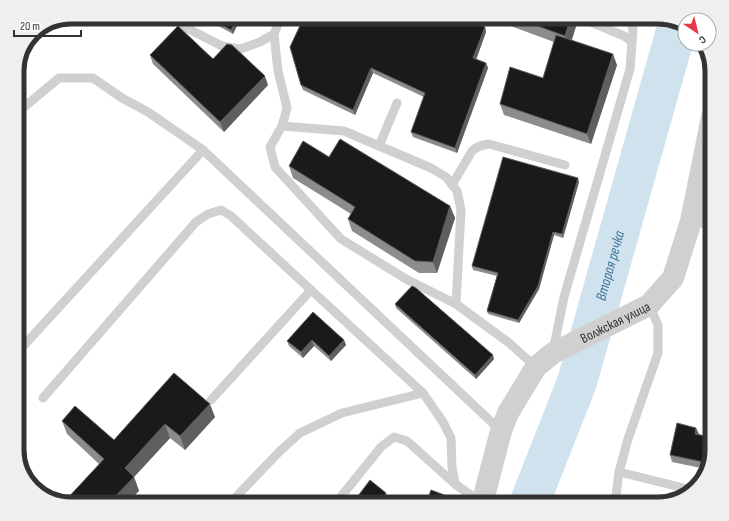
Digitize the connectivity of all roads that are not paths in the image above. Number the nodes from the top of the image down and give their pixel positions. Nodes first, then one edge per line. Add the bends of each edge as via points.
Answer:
1 (180, 24) edge
2 (278, 24) edge
3 (596, 24) edge
4 (631, 24) edge
5 (274, 34) junction
6 (632, 42) junction
7 (397, 103) dead end
8 (24, 107) edge
9 (282, 126) junction
10 (379, 146) junction
11 (203, 150) junction
12 (705, 151) edge
13 (565, 165) dead end
14 (452, 185) junction
15 (691, 220) junction
16 (705, 223) edge
17 (311, 290) junction
18 (456, 304) junction
19 (649, 305) junction
20 (24, 345) edge
21 (552, 353) junction
22 (536, 367) junction
23 (423, 393) junction
24 (42, 398) dead end
25 (211, 400) dead end
26 (501, 431) junction
27 (619, 472) junction
28 (455, 484) junction
29 (684, 488) edge
30 (236, 497) edge
31 (341, 497) edge
32 (473, 497) edge
33 (484, 497) edge
34 (616, 497) edge

1 - 5 lane via 222,46 240,49
2 - 5 lane
3 - 6 lane
4 - 6 lane
5 - 9 lane via 278,71 287,108
6 - 21 lane via 630,69 564,297
7 - 10 lane
8 - 11 lane via 60,78 93,78
9 - 10 lane via 344,130
9 - 18 lane via 270,147 275,167 341,239 406,279
10 - 14 lane via 446,176
11 - 20 lane
11 - 26 lane
12 - 15 street, Волжская улица
13 - 14 lane via 489,144 482,145 472,151
14 - 18 lane via 457,191 460,210
15 - 16 lane
15 - 19 street, Волжская улица via 673,278
17 - 23 lane
17 - 24 lane via 231,216 221,210 208,214 196,222
17 - 25 lane
18 - 22 lane via 508,342
19 - 21 street, Волжская улица
19 - 27 lane via 658,325 658,353
21 - 22 street, Волжская улица
22 - 26 street, Волжская улица via 508,412
23 - 28 lane via 451,438
23 - 30 lane via 342,413 300,433
26 - 33 street, Волжская улица
27 - 29 lane
27 - 34 lane
28 - 31 lane via 407,441 394,437 381,447
28 - 32 lane

